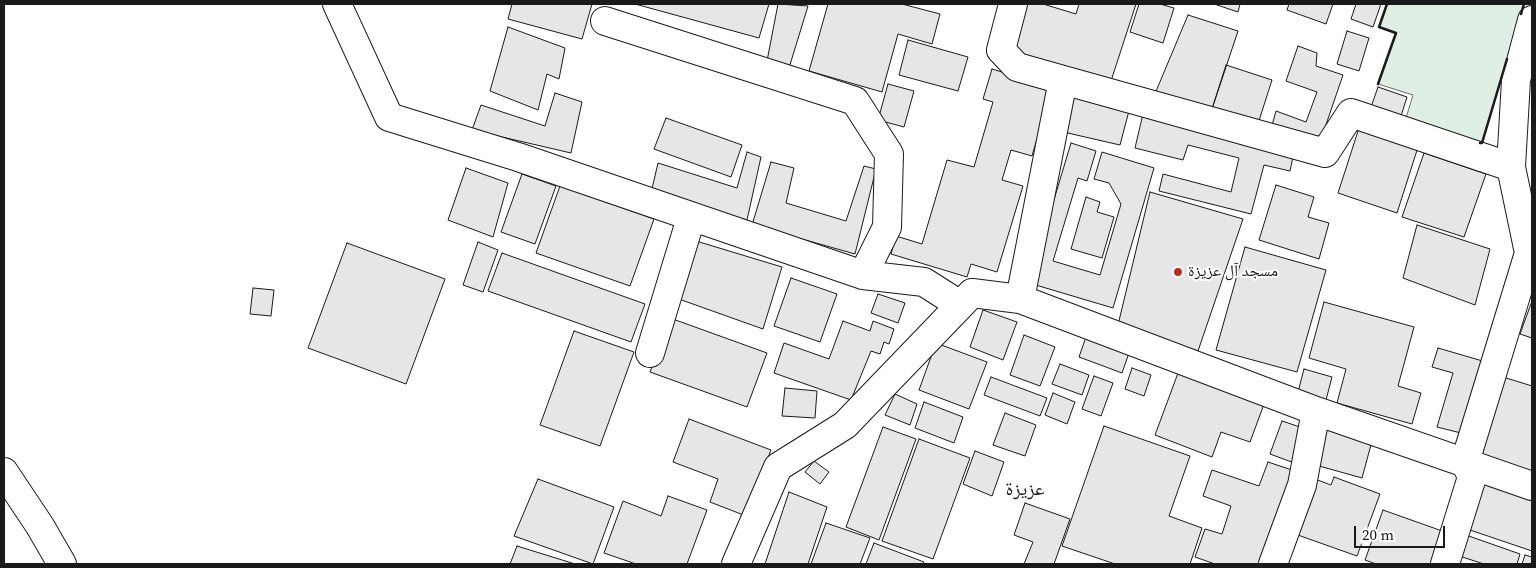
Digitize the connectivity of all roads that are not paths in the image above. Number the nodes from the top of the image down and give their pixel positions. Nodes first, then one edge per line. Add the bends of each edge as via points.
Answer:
1 (336, 4) edge
2 (1013, 4) edge
3 (1532, 20) edge
4 (605, 21) dead end
5 (1062, 80) junction
6 (1511, 167) junction
7 (691, 218) junction
8 (862, 276) junction
9 (1020, 299) junction
10 (960, 305) junction
11 (650, 353) dead end
12 (1316, 411) junction
13 (1465, 462) junction
14 (4, 472) edge
15 (1532, 486) edge
16 (62, 564) edge
17 (736, 564) edge
18 (1274, 564) edge
19 (1445, 564) edge

1 - 7 street via 389,117 518,157
2 - 5 street via 1001,50 1017,67
3 - 6 street via 1516,80
4 - 8 street via 855,101 889,154 887,227
5 - 6 street via 1325,153 1351,113
5 - 9 street
6 - 13 street via 1529,253
7 - 8 street
7 - 11 street
8 - 10 street via 924,282
9 - 10 street via 972,293
9 - 12 street
10 - 17 street via 845,425 778,467
12 - 13 street
12 - 18 street via 1302,485
13 - 15 street
13 - 19 street via 1472,477
14 - 16 street

